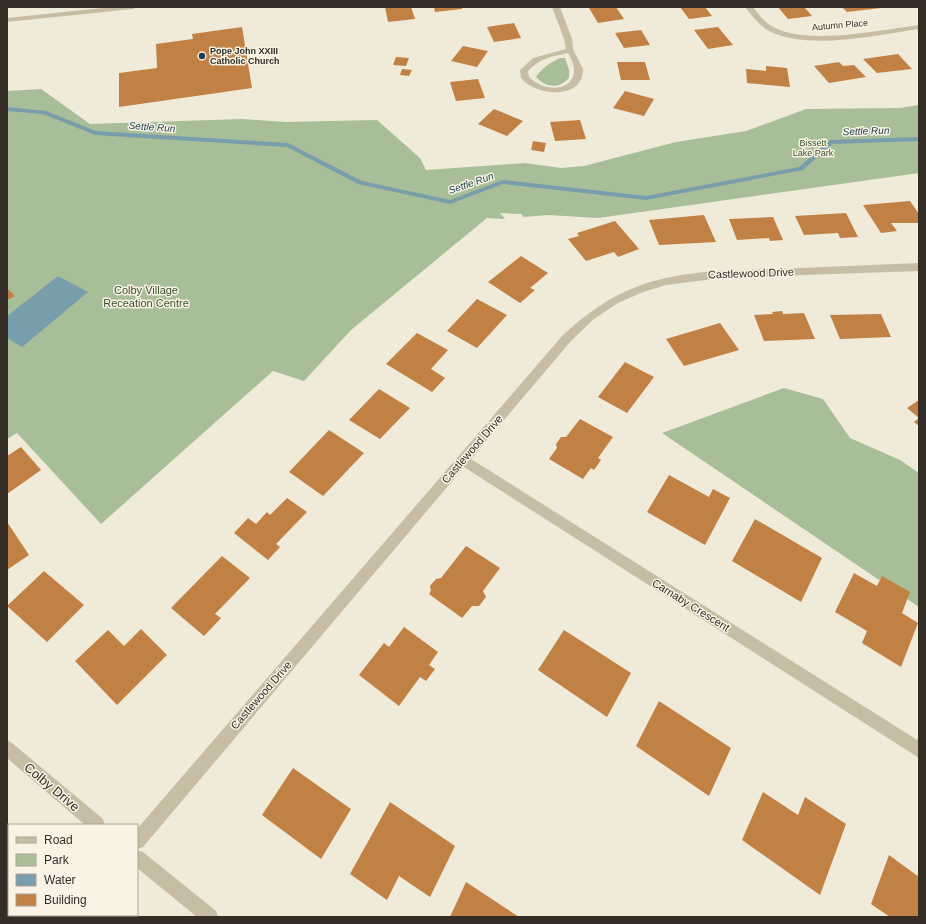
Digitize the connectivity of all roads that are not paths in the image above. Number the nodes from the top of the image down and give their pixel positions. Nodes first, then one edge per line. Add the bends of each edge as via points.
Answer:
1 (133, 7) edge
2 (556, 7) edge
3 (749, 7) edge
4 (7, 20) edge
5 (919, 27) edge
6 (570, 50) junction
7 (919, 267) edge
8 (463, 460) junction
9 (7, 748) edge
10 (919, 750) edge
11 (96, 824) edge
12 (138, 840) edge
13 (138, 859) edge
14 (210, 917) edge

1 - 4 street
2 - 6 street
3 - 5 street, Autumn Place via 772,29 802,38
6 - 6 street via 578,63 579,73 575,81 567,87 544,90 527,80 524,74 526,67 533,61
7 - 8 street, Castlewood Drive via 697,276 658,283 630,293 603,306 578,326
8 - 10 street, Carnaby Crescent
8 - 12 street, Castlewood Drive
9 - 11 street, Colby Drive
13 - 14 street

